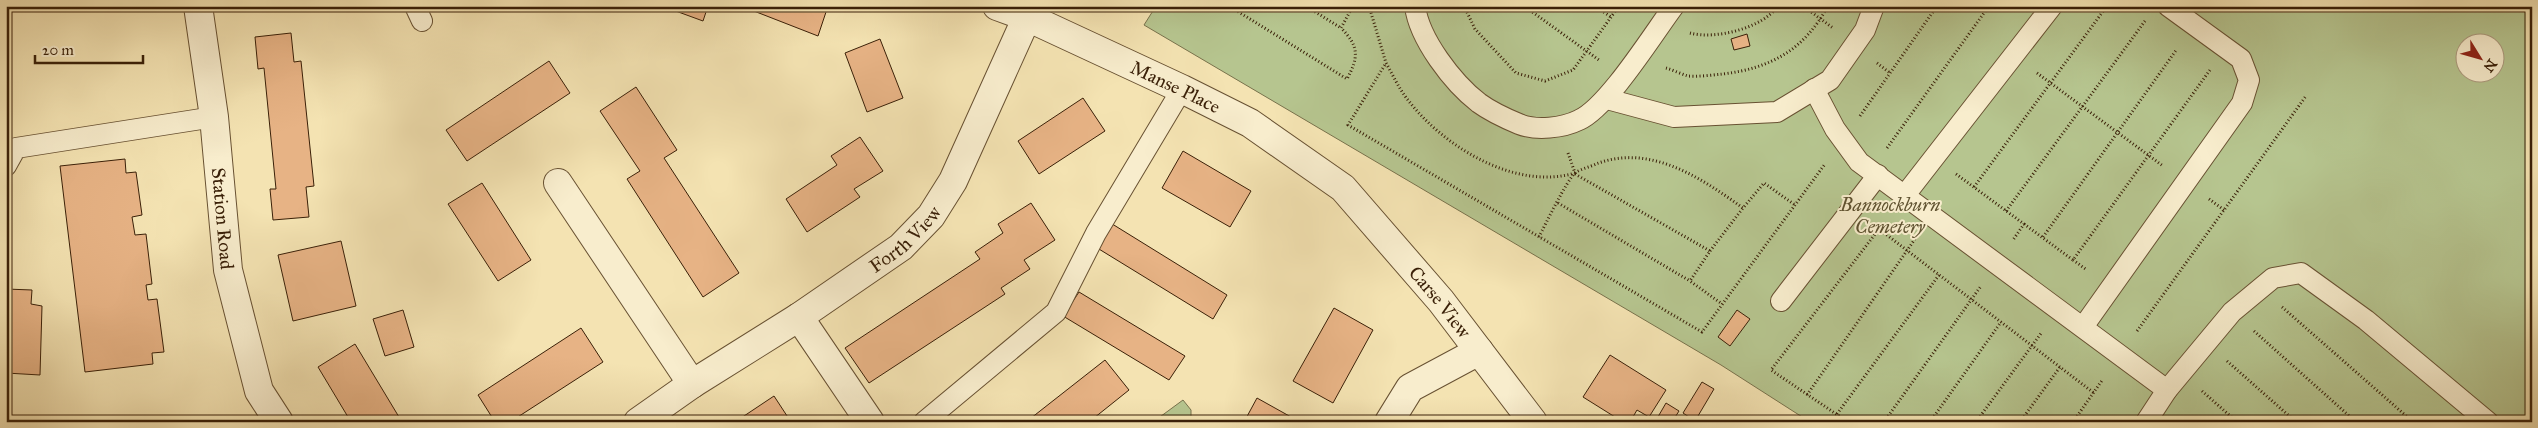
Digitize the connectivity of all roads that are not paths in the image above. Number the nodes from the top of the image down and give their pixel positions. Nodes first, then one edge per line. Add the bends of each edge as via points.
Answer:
1 (198, 6) edge
2 (997, 6) edge
3 (1415, 6) edge
4 (1874, 6) edge
5 (2052, 6) edge
6 (2159, 10) edge
7 (1669, 13) edge
8 (1027, 17) junction
9 (2194, 18) edge
10 (1182, 89) junction
11 (1814, 89) junction
12 (1606, 99) junction
13 (214, 117) junction
14 (6, 166) edge
15 (1874, 173) junction
16 (558, 183) dead end
17 (1343, 188) joint
18 (1905, 195) junction
19 (1781, 301) dead end
20 (799, 317) junction
21 (2083, 327) junction
22 (1479, 350) junction
23 (692, 384) junction
24 (2167, 390) junction
25 (279, 422) edge
26 (638, 422) edge
27 (870, 422) edge
28 (924, 422) edge
29 (1389, 422) edge
30 (1533, 422) edge
31 (2146, 422) edge
32 (2488, 422) edge

1 - 13 street, Station Road
2 - 8 street, Manse Place
3 - 12 lane via 1416,20 1443,66 1479,103 1521,125 1551,128 1580,120
4 - 11 lane via 1865,30 1830,80
5 - 18 lane
6 - 9 lane
7 - 12 lane
8 - 10 street, Manse Place
8 - 20 street, Forth View via 953,181 931,216 900,247
9 - 21 lane via 2241,59 2249,80 2242,103
10 - 17 street, Manse Place via 1250,123
10 - 28 lane via 1096,233 1056,312
11 - 12 lane via 1777,112 1674,117
11 - 15 lane via 1843,140 1859,162
13 - 14 lane via 16,148
13 - 25 street, Station Road via 228,270 259,391
15 - 18 lane
15 - 19 lane
16 - 23 street
17 - 22 street, Carse View
18 - 21 lane
20 - 23 street, Forth View
20 - 27 street
21 - 24 lane
22 - 29 street via 1410,388
22 - 30 street, Carse View
23 - 26 street, Forth View
24 - 31 lane
24 - 32 lane via 2232,312 2274,278 2301,273 2366,320

